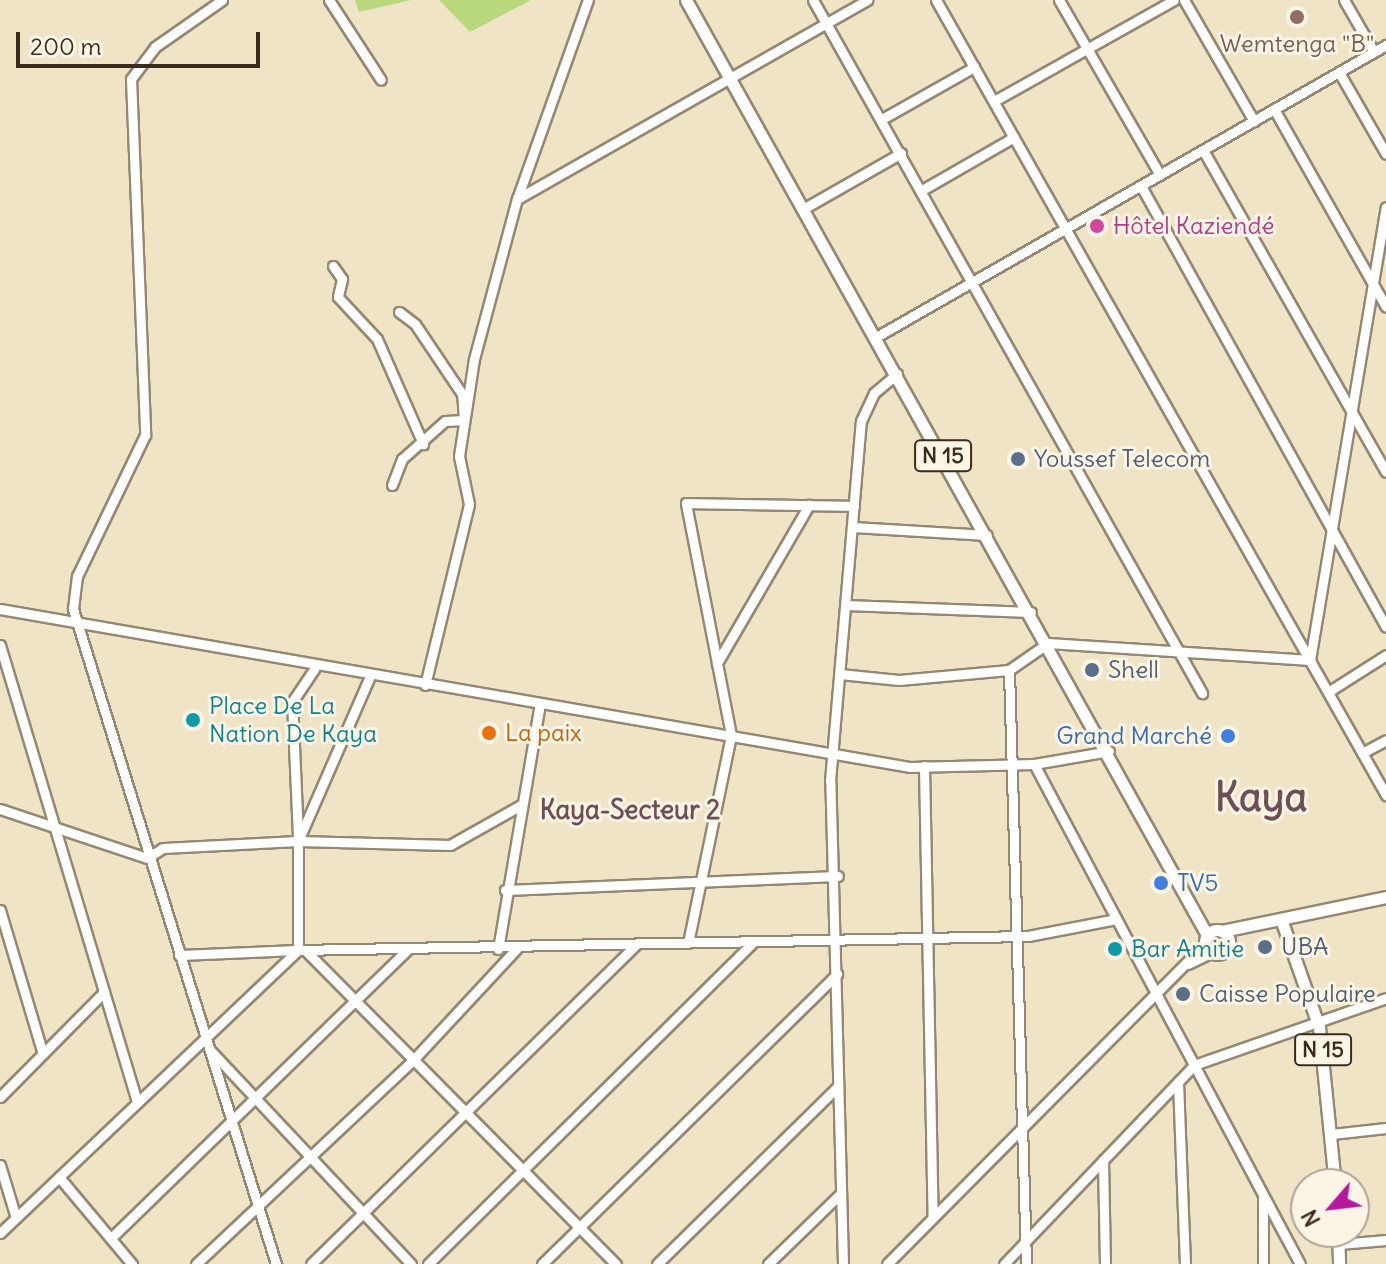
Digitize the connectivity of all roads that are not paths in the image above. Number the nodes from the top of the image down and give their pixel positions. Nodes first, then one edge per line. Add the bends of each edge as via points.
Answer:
1 (222, 0) edge
2 (329, 0) edge
3 (588, 0) edge
4 (686, 0) edge
5 (813, 0) edge
6 (867, 0) edge
7 (936, 0) edge
8 (1059, 0) edge
9 (1174, 0) edge
10 (1184, 0) edge
11 (1344, 0) edge
12 (826, 23) junction
13 (1386, 45) edge
14 (1087, 49) junction
15 (1374, 52) junction
16 (974, 67) junction
17 (1340, 74) junction
18 (729, 77) junction
19 (381, 80) dead end
20 (994, 101) junction
21 (1274, 109) junction
22 (882, 119) junction
23 (1254, 121) junction
24 (1014, 137) junction
25 (1203, 150) junction
26 (901, 153) junction
27 (1386, 154) edge
28 (1160, 175) junction
29 (1141, 186) junction
30 (922, 190) junction
31 (517, 199) junction
32 (1386, 207) edge
33 (803, 209) junction
34 (1066, 229) junction
35 (333, 266) dead end
36 (972, 282) junction
37 (1372, 282) junction
38 (1386, 307) edge
39 (399, 312) dead end
40 (876, 337) junction
41 (897, 374) junction
42 (1352, 410) junction
43 (464, 420) junction
44 (423, 444) junction
45 (1386, 472) edge
46 (392, 485) dead end
47 (809, 505) junction
48 (854, 506) junction
49 (853, 527) junction
50 (1332, 529) junction
51 (987, 535) junction
52 (846, 605) junction
53 (0, 609) edge
54 (1031, 612) junction
55 (74, 623) junction
56 (1386, 627) edge
57 (1048, 643) junction
58 (0, 645) edge
59 (1182, 652) junction
60 (1386, 655) edge
61 (1310, 660) junction
62 (717, 663) junction
63 (314, 669) dead end
64 (1009, 670) junction
65 (840, 674) junction
66 (370, 676) junction
67 (425, 685) junction
68 (1328, 692) junction
69 (1202, 693) dead end
70 (540, 704) junction
71 (731, 735) junction
72 (1386, 740) edge
73 (1109, 751) junction
74 (833, 753) junction
75 (1362, 753) junction
76 (1034, 764) junction
77 (924, 766) junction
78 (1012, 766) junction
79 (1386, 795) edge
80 (521, 805) junction
81 (0, 809) edge
82 (55, 829) junction
83 (298, 841) junction
84 (147, 858) junction
85 (838, 876) junction
86 (699, 882) junction
87 (505, 890) junction
88 (1386, 897) edge
89 (0, 910) edge
90 (1116, 919) junction
91 (1282, 922) junction
92 (1249, 929) junction
93 (930, 935) junction
94 (1018, 936) junction
95 (837, 938) junction
96 (1212, 939) junction
97 (754, 941) junction
98 (688, 943) junction
99 (1229, 943) junction
100 (636, 945) junction
101 (517, 948) junction
102 (498, 949) junction
103 (302, 950) junction
104 (407, 950) junction
105 (179, 955) junction
106 (837, 974) junction
107 (1154, 990) junction
108 (104, 992) junction
109 (1386, 998) edge
110 (355, 1000) junction
111 (1319, 1027) junction
112 (206, 1043) junction
113 (43, 1054) junction
114 (414, 1059) junction
115 (1194, 1065) junction
116 (1178, 1082) junction
117 (838, 1086) junction
118 (0, 1097) edge
119 (252, 1099) junction
120 (137, 1102) junction
121 (468, 1114) junction
122 (231, 1122) junction
123 (1022, 1125) junction
124 (1386, 1128) edge
125 (1332, 1134) junction
126 (309, 1158) junction
127 (1103, 1160) junction
128 (0, 1165) edge
129 (1334, 1168) edge
130 (524, 1170) junction
131 (59, 1177) junction
132 (841, 1193) junction
133 (1263, 1194) junction
134 (257, 1205) junction
135 (364, 1215) junction
136 (933, 1217) junction
137 (16, 1218) junction
138 (580, 1227) junction
139 (0, 1233) edge
140 (111, 1238) junction
141 (1025, 1242) junction
142 (132, 1264) edge
143 (196, 1264) edge
144 (276, 1264) edge
145 (311, 1264) edge
146 (411, 1264) edge
147 (428, 1264) edge
148 (542, 1264) edge
149 (616, 1264) edge
150 (657, 1264) edge
151 (768, 1264) edge
152 (843, 1264) edge
153 (887, 1264) edge
154 (1004, 1264) edge
155 (1026, 1264) edge
156 (1105, 1264) edge
157 (1185, 1264) edge
158 (1263, 1264) edge
159 (1300, 1264) edge

1 - 55 street via 155,47 131,79 145,435 77,576
2 - 19 street
3 - 31 street
4 - 18 main road, N 15
5 - 12 street
6 - 12 street
7 - 16 street
8 - 14 street
9 - 14 street
10 - 23 street
11 - 15 street
12 - 18 street
12 - 22 street
13 - 15 street
14 - 20 street
14 - 28 street
15 - 17 street
16 - 20 street
16 - 22 street
17 - 21 street
17 - 27 street
18 - 31 street
18 - 33 main road, N 15
20 - 24 street
21 - 23 street
21 - 37 street
22 - 26 street
23 - 25 street
24 - 30 street
24 - 34 street
25 - 28 street
25 - 42 street
26 - 30 street
26 - 33 street
28 - 29 street
29 - 34 street
29 - 50 street
30 - 36 street
31 - 43 street
32 - 37 street
33 - 40 main road, N 15
34 - 36 street
34 - 61 street
35 - 44 street via 342,279 338,297 377,339
36 - 40 street
36 - 59 street
37 - 38 street
37 - 42 street
39 - 43 street via 415,324 462,394
40 - 41 main road, N 15
41 - 48 street via 874,393 861,421
41 - 51 main road, N 15
42 - 45 street
42 - 50 street
43 - 44 street via 445,421
43 - 67 street via 459,456 469,504
44 - 46 street via 402,459
47 - 48 street
47 - 62 street
47 - 62 street via 686,503
48 - 49 street
49 - 51 street
49 - 52 street
50 - 56 street
50 - 61 street
51 - 54 main road, N 15
52 - 54 street
52 - 65 street
53 - 55 street
54 - 57 main road, N 15
55 - 66 street
55 - 84 street
57 - 59 street
57 - 64 street
57 - 73 main road, N 15
58 - 82 street
59 - 61 street
59 - 69 street
60 - 68 street
61 - 68 street
62 - 71 street
63 - 83 street via 292,702
64 - 65 street via 899,680
64 - 78 street
65 - 74 street
66 - 67 street
66 - 83 street
67 - 70 street
68 - 75 street
70 - 71 street
70 - 80 street
71 - 74 street
71 - 86 street
72 - 75 street
73 - 76 street
73 - 96 main road, N 15
74 - 77 street
74 - 85 street
75 - 79 street
76 - 78 street
76 - 90 street
77 - 78 street
77 - 93 street
78 - 94 street
80 - 83 street via 450,845
80 - 87 street
81 - 82 street
82 - 84 street
82 - 108 street
83 - 84 street via 163,848
83 - 103 street
84 - 105 street
85 - 86 street
85 - 95 street
86 - 87 street
86 - 98 street
87 - 102 street
88 - 91 main road
89 - 113 street
90 - 94 street
90 - 107 street
91 - 92 main road
91 - 111 main road, N 15
92 - 96 main road
92 - 99 main road
93 - 94 street
93 - 95 street
93 - 136 street via 925,1022
94 - 123 street
95 - 97 street
95 - 106 street
96 - 99 main road, N 15
96 - 99 main road
96 - 107 street
97 - 98 street
97 - 130 street
98 - 100 street
100 - 101 street
100 - 121 street
101 - 102 street
101 - 114 street
102 - 104 street
103 - 104 street
103 - 105 street
103 - 110 street
103 - 112 street
104 - 110 street
105 - 112 street
106 - 117 street
106 - 138 street
107 - 115 street
107 - 123 street
108 - 113 street
108 - 120 street
109 - 111 street
110 - 114 street
110 - 119 street
111 - 115 street
111 - 125 main road, N 15
112 - 119 street
112 - 120 street
112 - 122 street
113 - 118 street
114 - 121 street
114 - 126 street
115 - 116 street
115 - 133 street
116 - 127 street
116 - 157 street
117 - 132 street
117 - 150 street
119 - 122 street
119 - 126 street
120 - 131 street
121 - 130 street
121 - 135 street
122 - 134 street
122 - 140 street
123 - 136 street
123 - 141 street
124 - 125 street
125 - 129 main road, N 15
126 - 134 street
126 - 135 street
127 - 141 street
127 - 156 street
128 - 137 street
130 - 138 street
130 - 147 street
131 - 137 street
131 - 140 street
132 - 151 street
132 - 152 street
133 - 158 street
133 - 159 street
134 - 143 street
134 - 144 street
135 - 145 street
135 - 146 street
136 - 153 street
137 - 139 street
138 - 148 street
138 - 149 street
140 - 142 street
141 - 154 street
141 - 155 street

